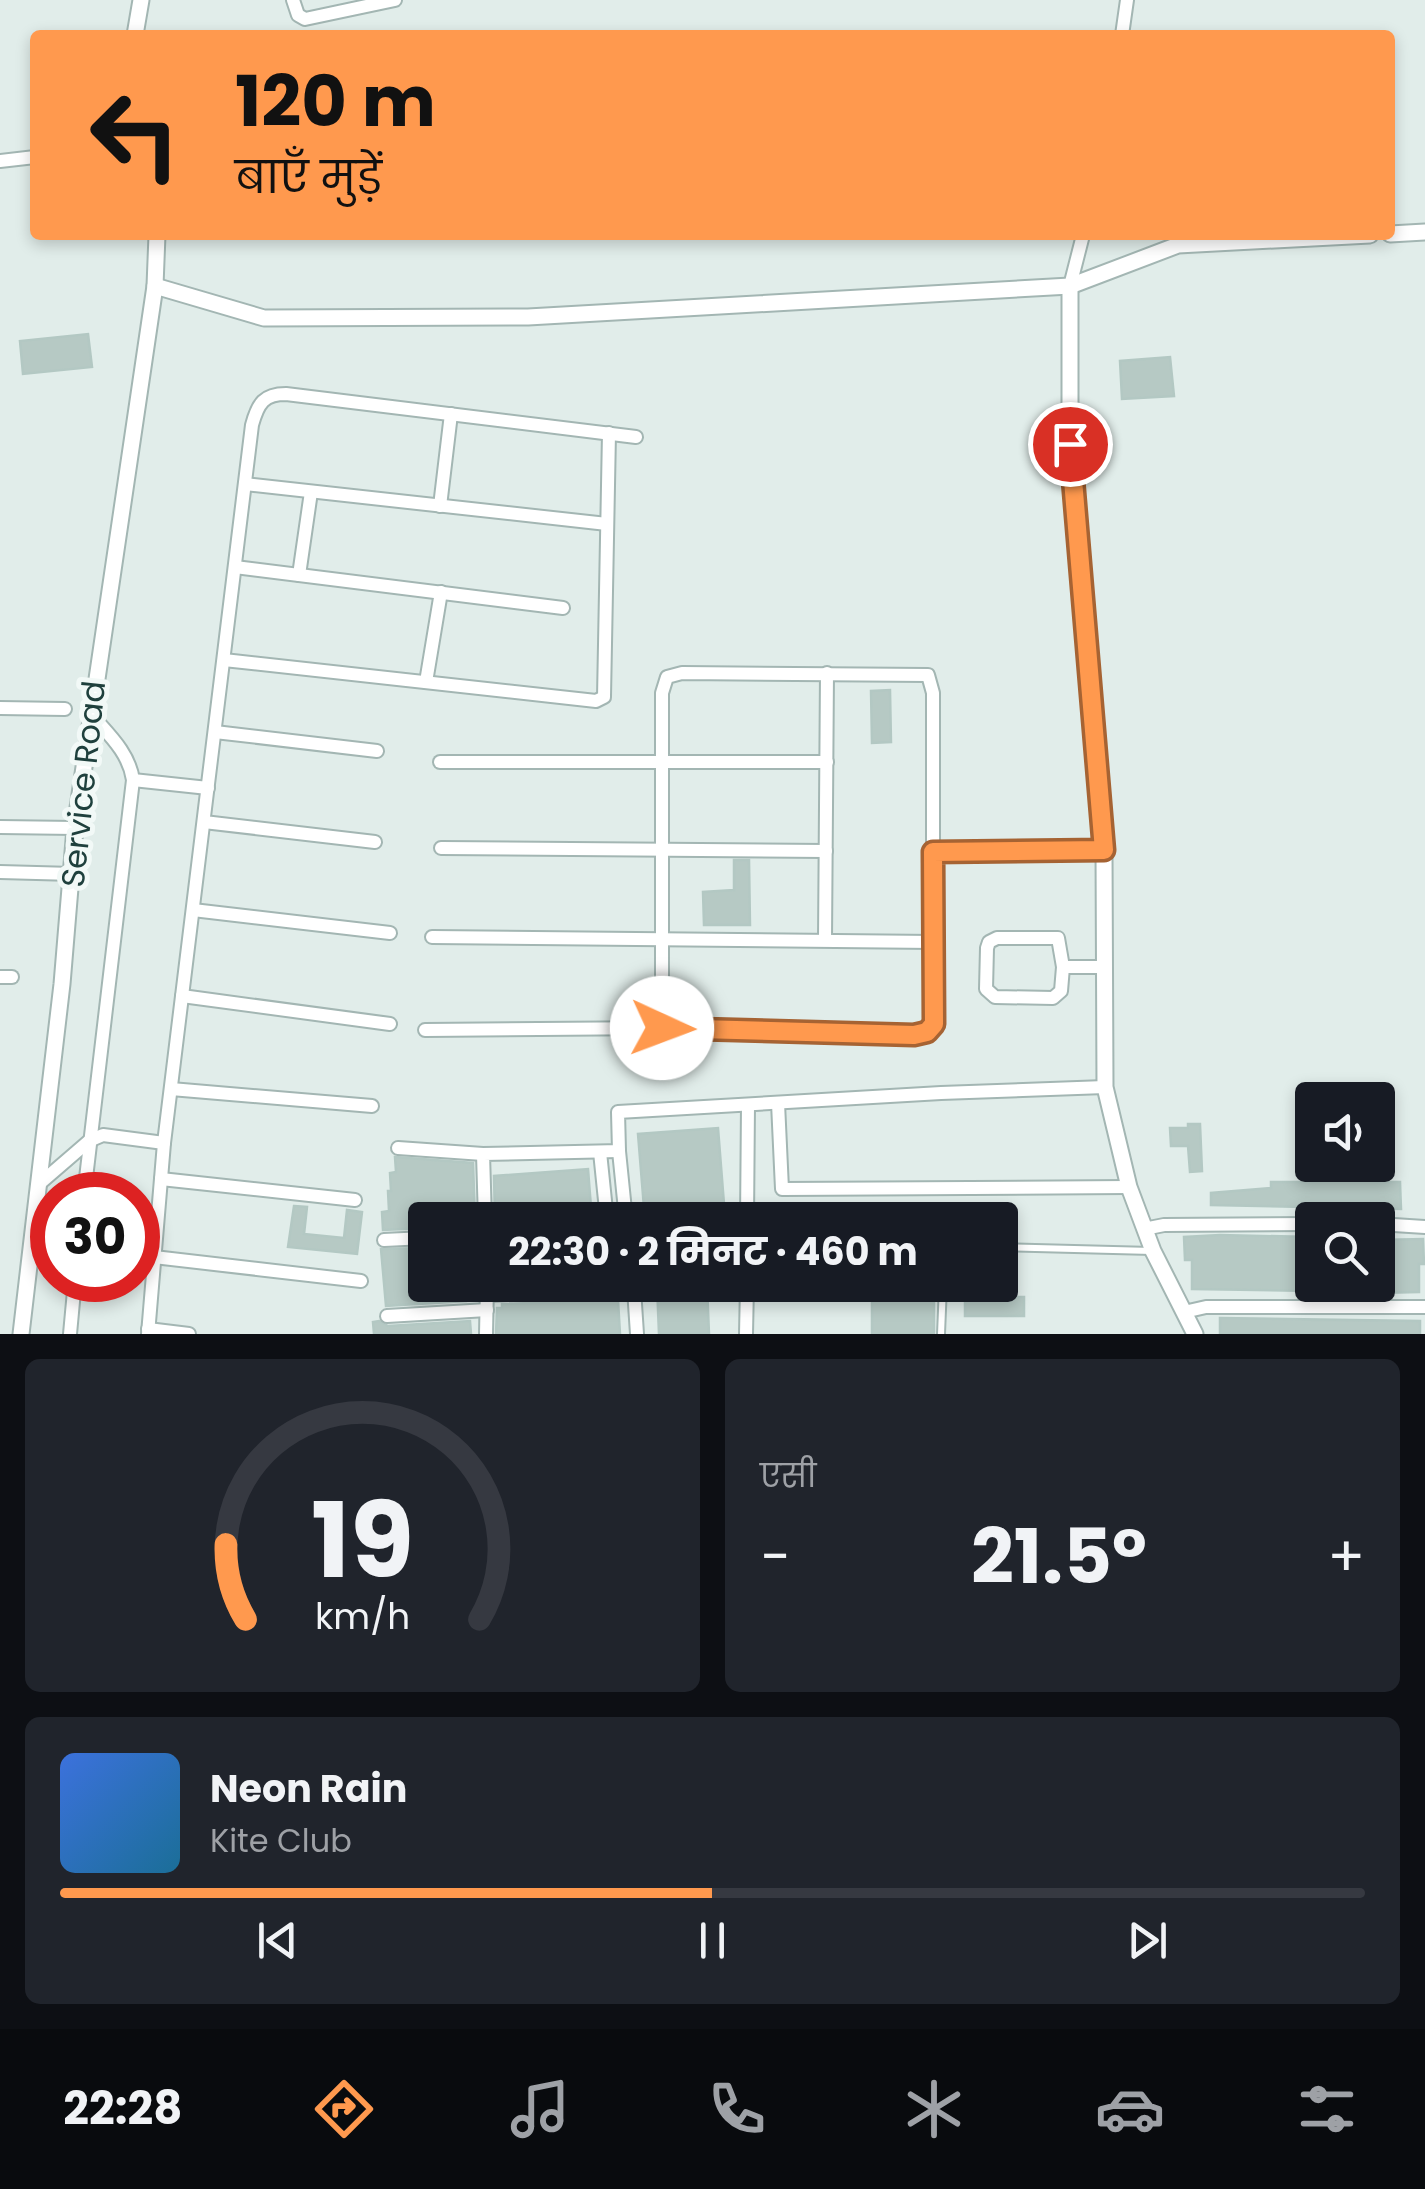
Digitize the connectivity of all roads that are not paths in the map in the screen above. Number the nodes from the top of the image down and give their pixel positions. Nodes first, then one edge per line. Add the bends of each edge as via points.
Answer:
1 (141, 0) edge
2 (292, 0) edge
3 (395, 0) edge
4 (1128, 0) edge
5 (137, 30) edge
6 (1123, 30) edge
7 (30, 158) edge
8 (0, 161) edge
9 (1425, 232) edge
10 (1395, 234) edge
11 (157, 240) edge
12 (1081, 240) edge
13 (1274, 240) edge
14 (155, 286) junction
15 (1070, 286) junction
16 (451, 414) junction
17 (609, 433) junction
18 (636, 436) dead end
19 (245, 484) junction
20 (311, 492) junction
21 (440, 506) junction
22 (607, 524) junction
23 (235, 567) junction
24 (299, 575) junction
25 (441, 592) junction
26 (563, 608) dead end
27 (224, 660) junction
28 (827, 673) junction
29 (426, 682) junction
30 (0, 708) edge
31 (65, 709) dead end
32 (90, 713) junction
33 (215, 732) junction
34 (377, 752) dead end
35 (662, 761) junction
36 (440, 762) dead end
37 (826, 762) junction
38 (132, 780) junction
39 (208, 788) junction
40 (204, 822) junction
41 (0, 827) edge
42 (75, 828) junction
43 (375, 842) dead end
44 (442, 848) dead end
45 (661, 850) junction
46 (1104, 850) junction
47 (826, 852) junction
48 (933, 852) junction
49 (0, 872) edge
50 (72, 874) junction
51 (193, 910) junction
52 (390, 933) dead end
53 (432, 936) dead end
54 (662, 940) junction
55 (825, 940) junction
56 (934, 942) junction
57 (1103, 967) junction
58 (1063, 968) junction
59 (182, 996) junction
60 (390, 1024) dead end
61 (662, 1028) junction
62 (425, 1030) dead end
63 (1105, 1088) junction
64 (171, 1090) junction
65 (778, 1103) junction
66 (748, 1105) junction
67 (372, 1106) dead end
68 (90, 1140) junction
69 (164, 1144) junction
70 (398, 1148) dead end
71 (619, 1150) junction
72 (600, 1152) junction
73 (483, 1154) junction
74 (39, 1172) edge
75 (53, 1172) edge
76 (87, 1172) edge
77 (161, 1178) junction
78 (1129, 1187) junction
79 (160, 1189) edge
80 (355, 1200) dead end
81 (484, 1202) edge
82 (605, 1202) edge
83 (624, 1202) edge
84 (747, 1202) edge
85 (1295, 1224) edge
86 (1395, 1225) edge
87 (1425, 1227) edge
88 (1144, 1229) junction
89 (408, 1239) edge
90 (384, 1240) dead end
91 (1018, 1247) edge
92 (1153, 1251) junction
93 (30, 1255) edge
94 (160, 1258) edge
95 (361, 1281) dead end
96 (73, 1302) edge
97 (150, 1302) edge
98 (487, 1302) edge
99 (635, 1302) edge
100 (747, 1302) edge
101 (943, 1302) edge
102 (1425, 1307) edge
103 (487, 1310) junction
104 (1184, 1312) junction
105 (388, 1316) dead end
106 (148, 1332) edge
107 (21, 1334) edge
108 (70, 1334) edge
109 (189, 1334) edge
110 (486, 1334) edge
111 (637, 1334) edge
112 (746, 1334) edge
113 (942, 1334) edge
114 (1194, 1334) edge

1 - 5 street
2 - 3 street via 304,19
4 - 6 street
7 - 8 street
9 - 10 street
11 - 14 street, Service Road
12 - 15 street
13 - 15 street via 1178,245
14 - 15 street via 264,318 320,318 528,317
14 - 32 street, Service Road
15 - 46 street via 1070,444
16 - 17 street
16 - 19 street via 270,394 252,425
16 - 21 street
17 - 18 street
17 - 22 street
19 - 20 street
19 - 23 street
20 - 21 street
20 - 24 street
21 - 22 street
22 - 29 street via 604,697
23 - 24 street
23 - 27 street
24 - 25 street
25 - 26 street
25 - 29 street
27 - 29 street
27 - 33 street
28 - 35 street via 667,677
28 - 37 street
28 - 48 street via 928,675 934,693
30 - 31 street
32 - 38 street via 120,747
32 - 42 street, Service Road
33 - 34 street
33 - 39 street
35 - 36 street
35 - 37 street
35 - 45 street
37 - 47 street
38 - 39 street
38 - 68 street
39 - 40 street
40 - 43 street
40 - 51 street
41 - 42 street
42 - 50 street, Service Road
44 - 45 street
45 - 47 street
45 - 54 street
46 - 48 street
46 - 57 street
47 - 55 street
48 - 56 street
49 - 50 street
50 - 74 street, Service Road
51 - 52 street
51 - 59 street
53 - 54 street
54 - 55 street
54 - 61 street
55 - 56 street
56 - 61 street via 934,1024 927,1032
57 - 58 street
57 - 63 street
58 - 58 street via 1062,991 1053,998 995,998 986,989 986,948 997,938 1058,938
59 - 60 street
59 - 64 street
61 - 62 street
63 - 65 street
63 - 78 street
64 - 67 street
64 - 69 street
65 - 66 street
65 - 78 street via 782,1190
66 - 71 street via 618,1112
66 - 84 street
68 - 69 street via 103,1135
68 - 75 street
68 - 76 street
69 - 77 street
70 - 73 street
71 - 72 street
71 - 83 street
72 - 73 street
72 - 82 street
73 - 81 street
77 - 79 street
77 - 80 street
78 - 88 street
85 - 88 street
86 - 87 street
88 - 92 street
89 - 90 street
91 - 92 lane
92 - 104 street
93 - 107 street, Service Road
94 - 95 street
96 - 108 street
97 - 106 street
98 - 103 street
99 - 111 street
100 - 112 street
101 - 113 lane
102 - 104 street
103 - 105 street
103 - 110 street
104 - 114 street
106 - 109 street

